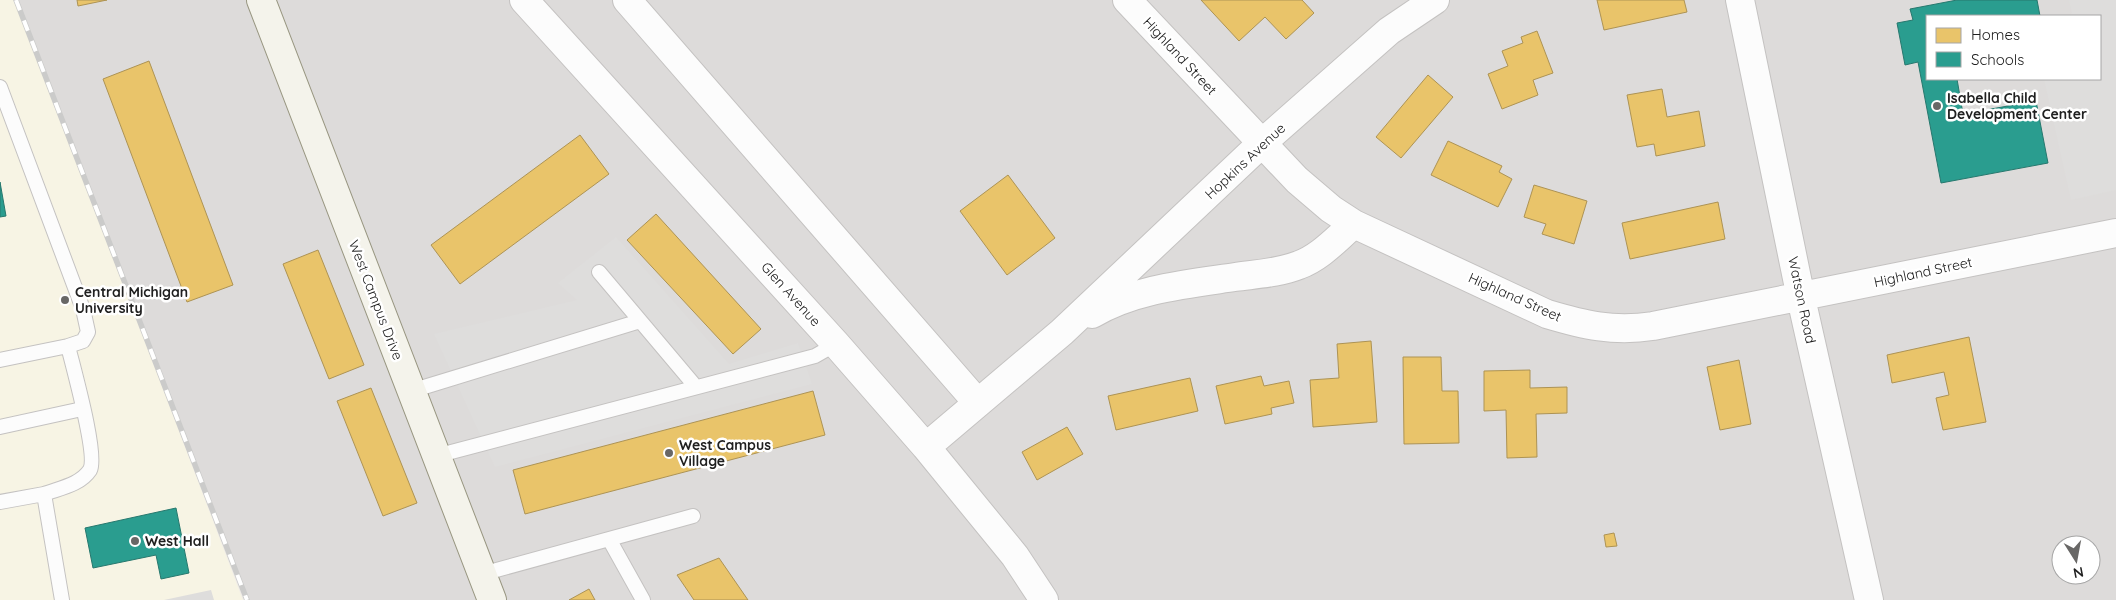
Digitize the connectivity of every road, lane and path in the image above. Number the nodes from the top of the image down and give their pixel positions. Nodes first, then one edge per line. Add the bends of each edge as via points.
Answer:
1 (261, 0) edge
2 (524, 0) edge
3 (627, 0) edge
4 (1127, 0) edge
5 (1436, 0) edge
6 (1740, 0) edge
7 (0, 87) edge
8 (1262, 143) junction
9 (1354, 224) junction
10 (2116, 233) edge
11 (599, 272) dead end
12 (1801, 298) junction
13 (640, 321) junction
14 (1062, 332) junction
15 (836, 344) junction
16 (68, 346) junction
17 (0, 360) edge
18 (696, 387) junction
19 (411, 391) junction
20 (978, 402) junction
21 (82, 409) junction
22 (0, 426) edge
23 (926, 447) junction
24 (436, 456) junction
25 (44, 494) junction
26 (0, 502) edge
27 (693, 516) dead end
28 (609, 539) junction
29 (482, 574) junction
30 (62, 600) edge
31 (492, 600) edge
32 (643, 600) edge
33 (1044, 600) edge
34 (1870, 600) edge

1 - 19 street, West Campus Drive
2 - 15 street, Glen Avenue
3 - 20 street
4 - 8 street, Highland Street
5 - 8 street, Hopkins Avenue via 1389,31
6 - 12 street, Watson Road
7 - 16 lane via 83,309 88,332 84,342
8 - 9 street, Highland Street via 1310,191
8 - 14 street, Hopkins Avenue
9 - 12 street, Highland Street via 1547,314 1592,326 1632,330
9 - 14 street, Hopkins Avenue via 1323,251 1301,264 1125,299 1102,308
10 - 12 street, Highland Street
11 - 13 lane
12 - 34 street, Watson Road
13 - 18 lane
13 - 19 lane
14 - 20 street, Hopkins Avenue
15 - 18 lane via 815,356
15 - 23 street, Glen Avenue
16 - 17 lane
16 - 21 lane
18 - 24 lane
19 - 24 street, West Campus Drive
20 - 23 street, Hopkins Avenue
21 - 22 lane
21 - 25 lane via 92,449 91,468 78,482
23 - 33 street, Glen Avenue via 1015,556
24 - 29 street, West Campus Drive
25 - 26 lane
25 - 30 lane
27 - 28 lane
28 - 29 lane
28 - 32 lane
29 - 31 street, West Campus Drive

